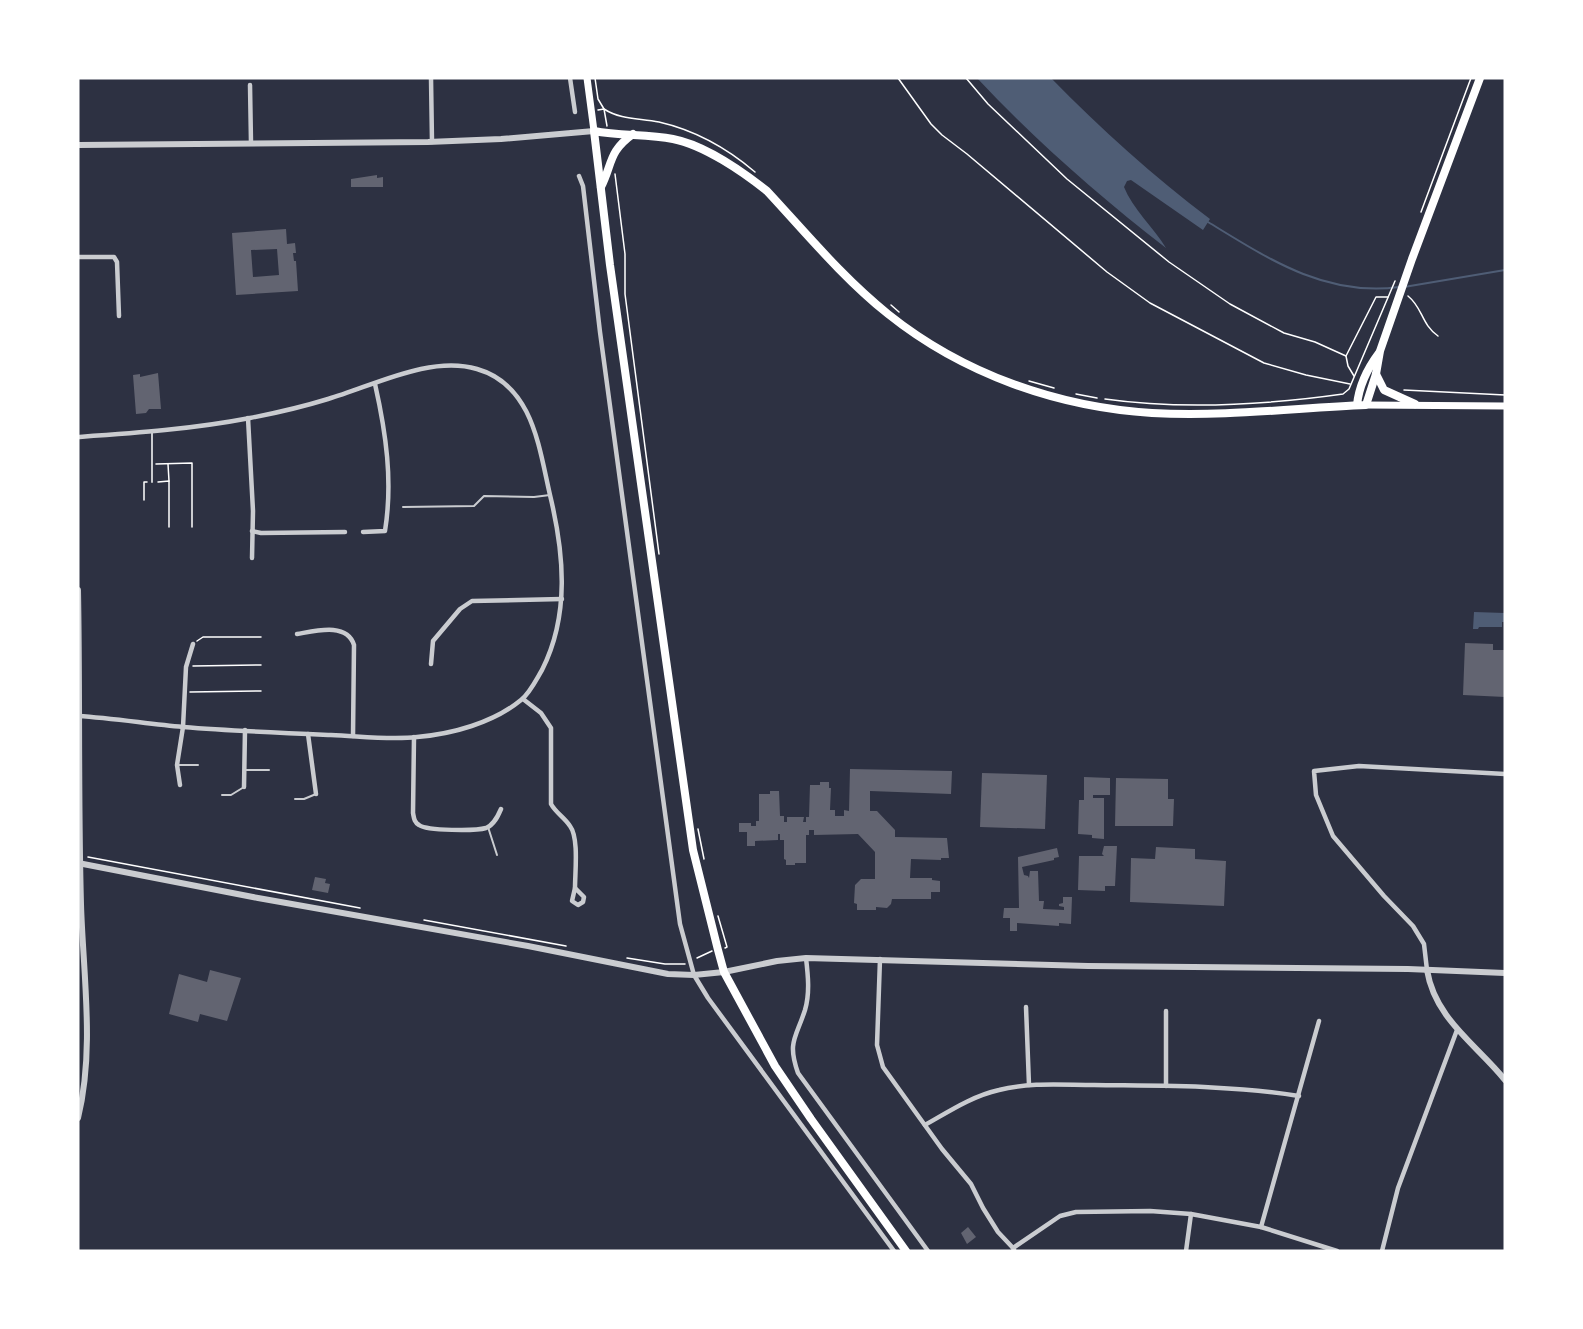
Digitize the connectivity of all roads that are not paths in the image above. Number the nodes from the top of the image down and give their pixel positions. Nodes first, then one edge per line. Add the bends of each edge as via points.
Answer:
1 (431, 78) edge
2 (570, 78) edge
3 (587, 78) edge
4 (1480, 78) edge
5 (250, 85) dead end
6 (574, 112) dead end
7 (594, 131) junction
8 (633, 134) junction
9 (432, 142) junction
10 (251, 143) junction
11 (78, 145) edge
12 (579, 176) dead end
13 (601, 187) junction
14 (78, 257) edge
15 (119, 316) dead end
16 (1380, 351) junction
17 (1376, 374) junction
18 (375, 384) junction
19 (1415, 404) junction
20 (1357, 405) junction
21 (1366, 405) junction
22 (1505, 406) edge
23 (248, 418) junction
24 (152, 431) junction
25 (78, 437) edge
26 (152, 482) road end
27 (550, 495) junction
28 (403, 507) dead end
29 (252, 531) junction
30 (363, 531) dead end
31 (345, 532) dead end
32 (252, 558) dead end
33 (78, 590) edge
34 (562, 598) junction
35 (297, 634) dead end
36 (193, 644) road end
37 (431, 664) dead end
38 (523, 699) junction
39 (78, 716) edge
40 (183, 727) junction
41 (245, 730) junction
42 (308, 734) junction
43 (354, 736) junction
44 (414, 737) junction
45 (177, 765) junction
46 (198, 765) dead end
47 (245, 770) junction
48 (269, 770) dead end
49 (1505, 774) edge
50 (180, 785) dead end
51 (244, 787) joint
52 (316, 794) joint
53 (222, 795) dead end
54 (295, 799) dead end
55 (501, 809) dead end
56 (488, 827) junction
57 (497, 855) dead end
58 (80, 863) edge
59 (575, 888) dead end
60 (806, 958) junction
61 (880, 959) junction
62 (1427, 970) junction
63 (724, 972) junction
64 (1505, 973) edge
65 (694, 975) junction
66 (1026, 1007) dead end
67 (1166, 1011) dead end
68 (1319, 1021) dead end
69 (1457, 1030) junction
70 (1505, 1080) edge
71 (1029, 1085) junction
72 (1166, 1086) junction
73 (1299, 1096) junction
74 (78, 1118) edge
75 (925, 1125) junction
76 (1191, 1214) junction
77 (1261, 1227) junction
78 (1014, 1250) edge
79 (894, 1251) edge
80 (906, 1251) edge
81 (927, 1251) edge
82 (1185, 1251) edge
83 (1337, 1251) edge
84 (1382, 1251) edge

1 - 9 street
2 - 6 street
3 - 7 main road
4 - 16 main road
5 - 10 street
7 - 8 main road
7 - 9 street
7 - 13 main road
8 - 13 main road via 614,152
8 - 20 main road via 685,142 753,180 888,314 963,362 1020,386 1073,402 1152,413
9 - 10 street
10 - 11 street
12 - 65 street via 680,924
13 - 63 main road via 693,850
14 - 15 street via 114,257
16 - 17 main road
16 - 20 main road via 1358,391
17 - 19 main road via 1384,390
17 - 21 main road
18 - 23 street
18 - 27 street via 452,365 492,375 508,386 529,415
18 - 30 street via 384,428 389,496 385,531
19 - 21 main road
19 - 22 main road
20 - 21 main road
23 - 24 street
23 - 29 street
24 - 25 street
24 - 26 lane
27 - 28 lane via 484,496 474,506
27 - 34 street via 562,563
29 - 31 street
29 - 32 street
33 - 39 street
34 - 37 street via 472,602 460,609 433,640
34 - 38 street via 547,660
35 - 43 street via 330,629 352,638
36 - 40 street via 186,667
38 - 44 street via 480,722
38 - 59 street via 551,728 551,804 574,835
39 - 40 street
39 - 58 street
40 - 41 street
40 - 45 street
41 - 42 street
41 - 47 street
42 - 43 street
42 - 52 street
43 - 44 street
44 - 56 street via 414,820 428,828
45 - 46 lane
45 - 50 street
47 - 48 lane
47 - 51 street
49 - 62 street via 1359,766 1314,771 1316,795 1333,836 1413,926 1424,944
51 - 53 lane via 231,795
52 - 54 lane
55 - 56 street
56 - 57 lane
58 - 65 street via 668,974
58 - 74 street via 86,1059
60 - 61 street
60 - 63 street
60 - 81 street via 805,1008 792,1048 798,1072
61 - 62 street
61 - 75 street via 880,1057 883,1067
62 - 64 street
62 - 69 street via 1436,1001
63 - 65 street
63 - 80 main road via 775,1066
65 - 79 street
66 - 71 street
67 - 72 street
68 - 73 street
69 - 70 street
69 - 84 street via 1398,1188
71 - 72 street
71 - 75 street via 978,1096
72 - 73 street
73 - 77 street
75 - 78 street via 971,1184 998,1232
76 - 77 street
76 - 78 street via 1076,1212 1060,1216
76 - 82 street
77 - 83 street

